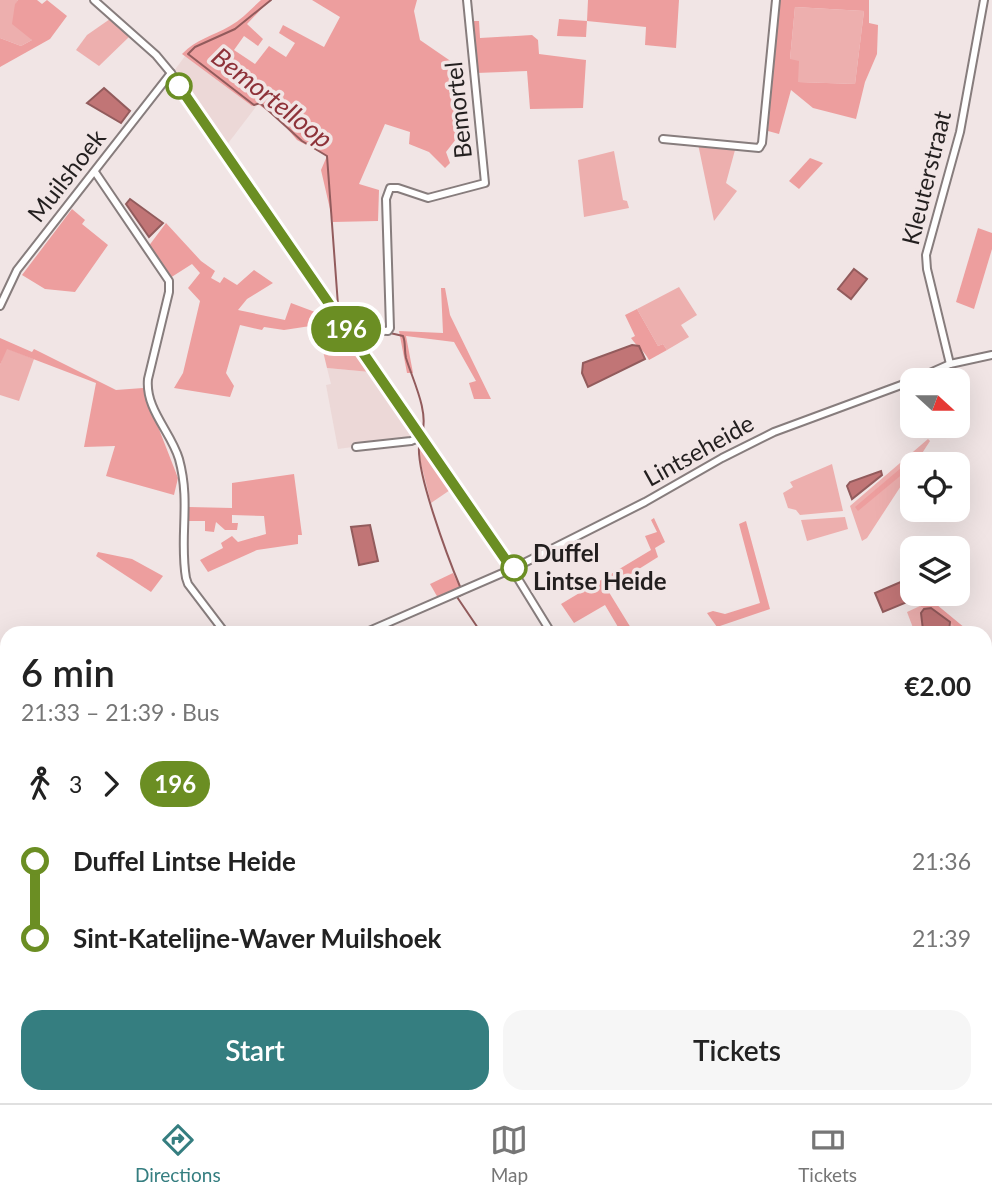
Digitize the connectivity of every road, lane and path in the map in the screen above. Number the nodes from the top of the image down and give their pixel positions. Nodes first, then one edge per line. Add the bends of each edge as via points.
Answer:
1 (94, 0) edge
2 (467, 0) edge
3 (776, 0) edge
4 (984, 0) edge
5 (171, 74) junction
6 (663, 139) dead end
7 (94, 172) junction
8 (0, 306) edge
9 (346, 329) junction
10 (992, 355) edge
11 (950, 364) junction
12 (941, 368) edge
13 (900, 385) edge
14 (421, 437) junction
15 (356, 447) dead end
16 (512, 569) junction
17 (220, 626) edge
18 (380, 626) edge
19 (547, 626) edge

1 - 5 street
2 - 9 street, Bemortel via 485,183 428,198 390,188 386,199 390,328
3 - 6 street via 761,146
4 - 11 street, Kleuterstraat via 960,132 926,255
5 - 7 street, Muilshoek
5 - 9 street
7 - 8 street, Muilshoek via 17,270
7 - 17 street via 169,281 148,393 177,453 184,480 186,578
9 - 14 street
10 - 11 street, Lintseheide
11 - 12 street, Lintseheide
13 - 16 street, Lintseheide via 774,432
14 - 15 street
14 - 16 street
16 - 18 street, Lintseheide
16 - 19 street

